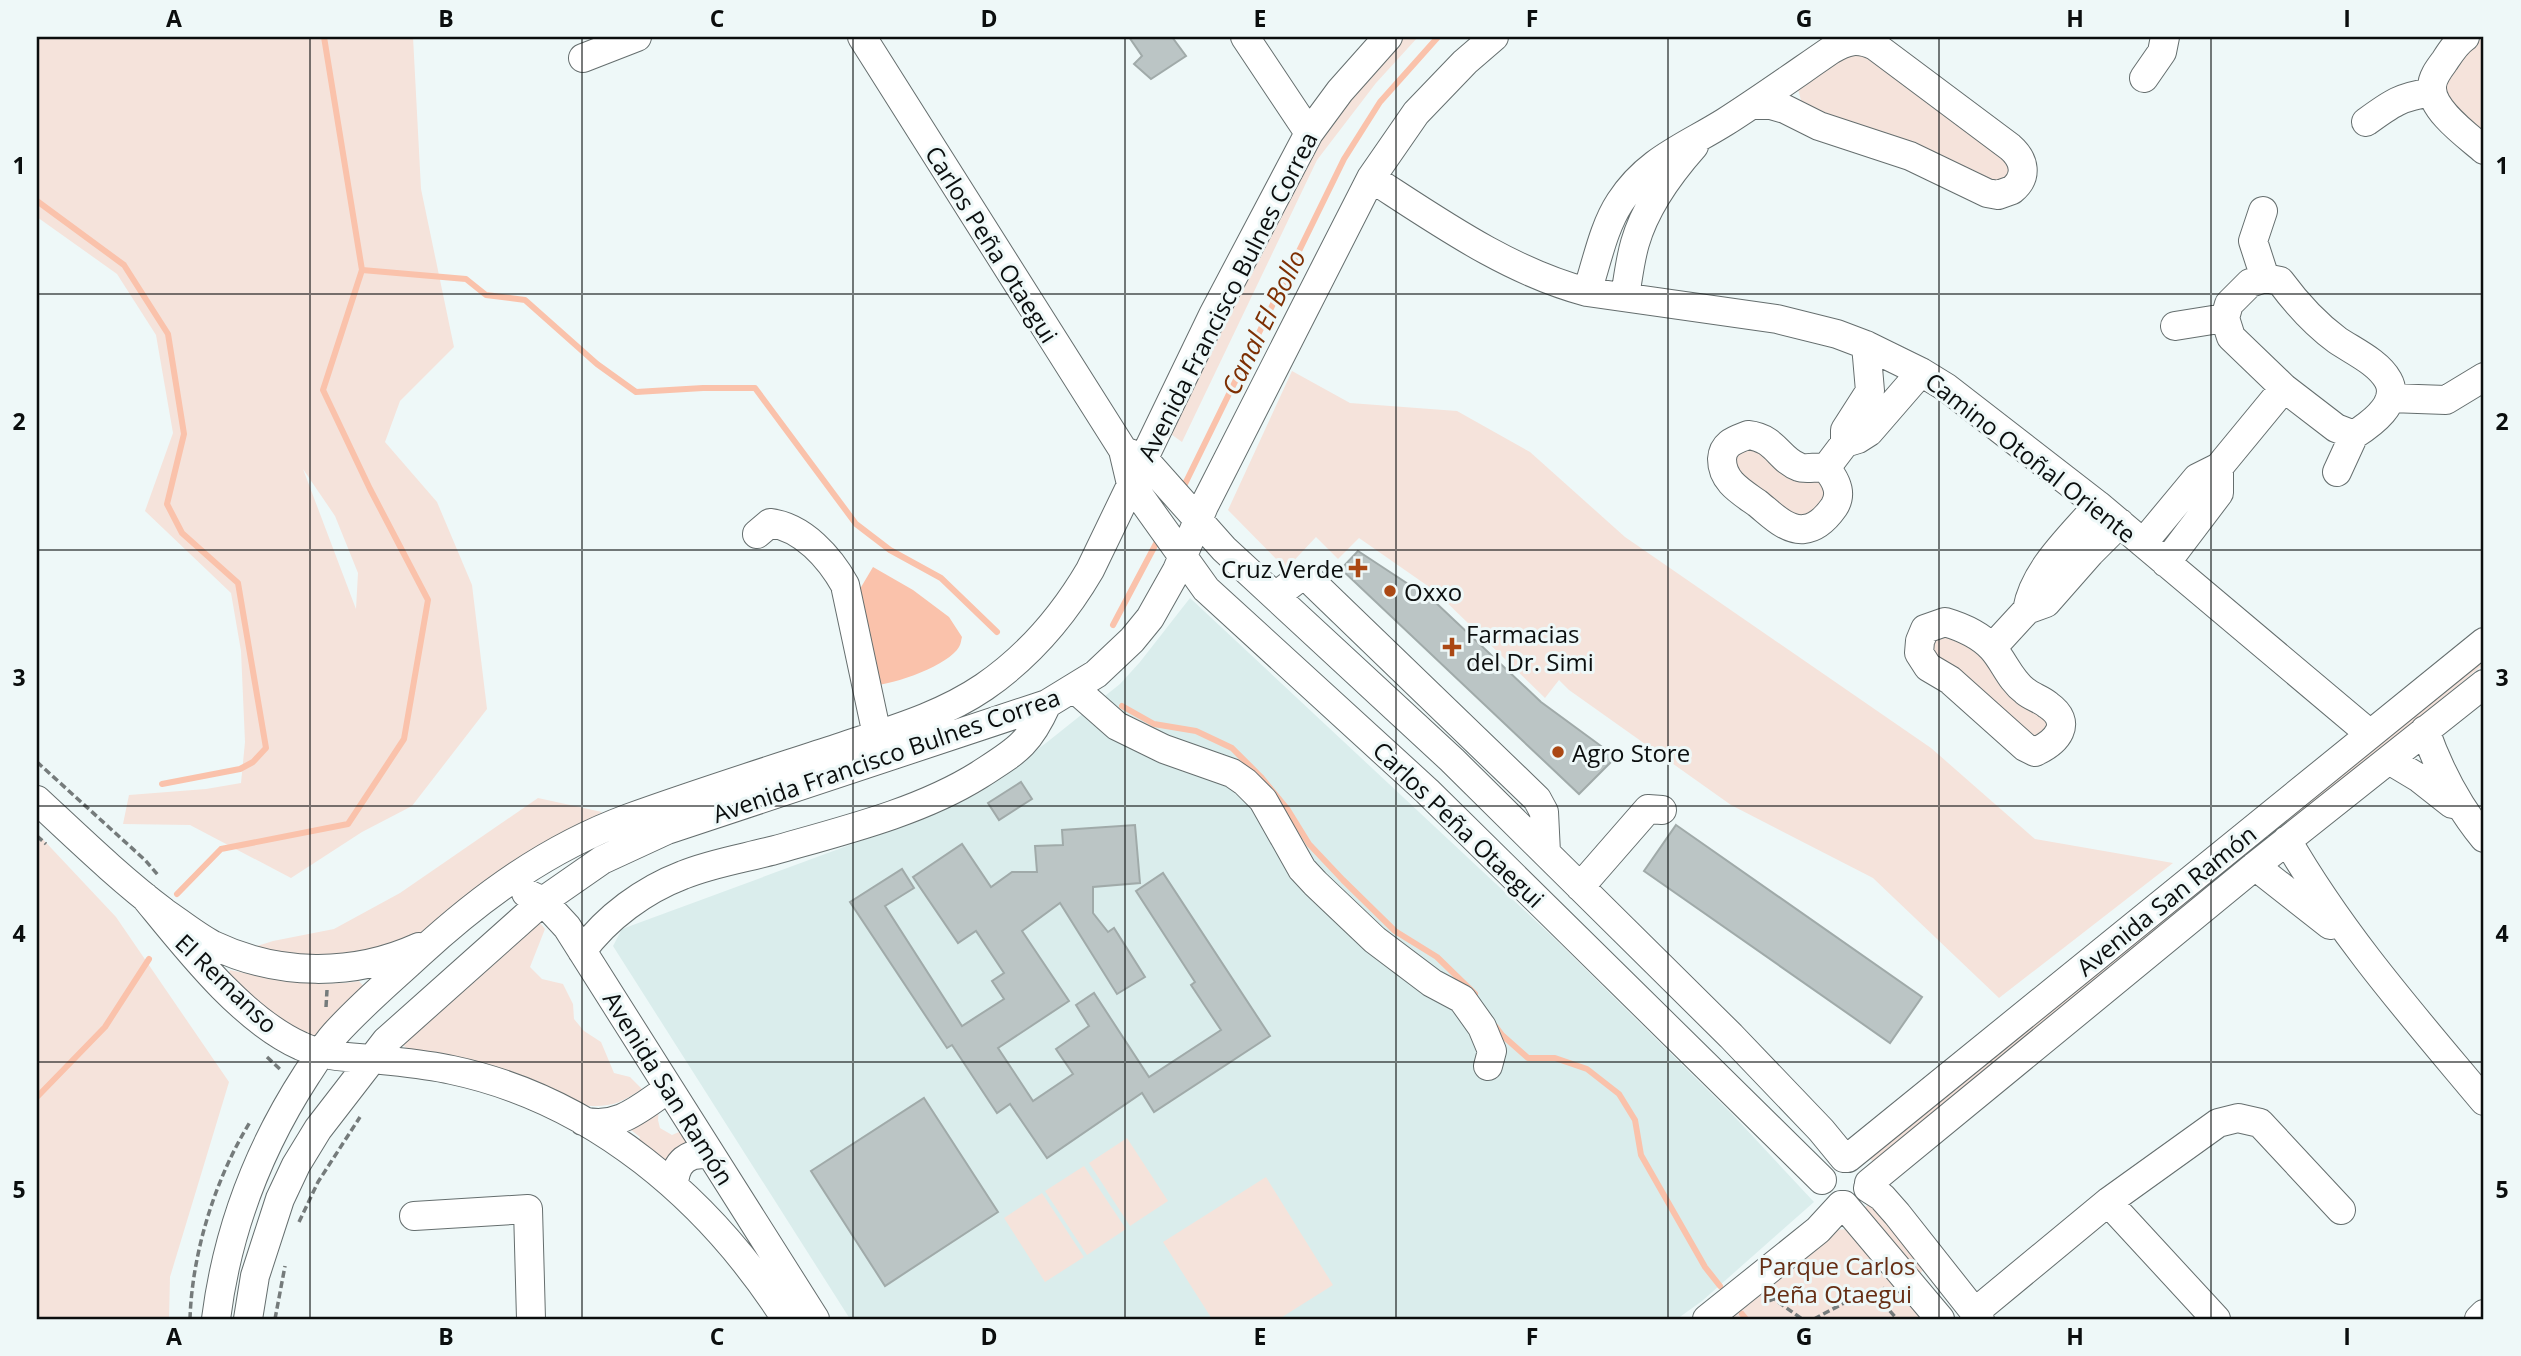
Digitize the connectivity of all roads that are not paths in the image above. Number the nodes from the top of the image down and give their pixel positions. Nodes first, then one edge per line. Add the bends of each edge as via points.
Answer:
1 (862, 37) edge
2 (1245, 37) edge
3 (1388, 37) edge
4 (1494, 37) edge
5 (2165, 37) edge
6 (2465, 37) edge
7 (625, 38) edge
8 (583, 58) dead end
9 (1794, 76) junction
10 (2144, 78) dead end
11 (2432, 92) junction
12 (1751, 105) junction
13 (1803, 120) junction
14 (2366, 122) dead end
15 (1309, 133) junction
16 (1702, 136) junction
17 (2484, 150) edge
18 (1371, 178) junction
19 (2263, 211) dead end
20 (2265, 278) junction
21 (1587, 292) junction
22 (1625, 296) junction
23 (2225, 318) junction
24 (2175, 326) dead end
25 (1866, 345) junction
26 (1921, 372) junction
27 (2484, 377) edge
28 (2284, 388) junction
29 (2390, 398) junction
30 (2354, 435) junction
31 (1845, 443) junction
32 (1141, 462) junction
33 (2219, 467) junction
34 (1826, 468) dead end
35 (2337, 472) dead end
36 (1136, 492) junction
37 (2098, 505) junction
38 (1192, 516) junction
39 (2120, 523) junction
40 (757, 534) dead end
41 (2143, 543) junction
42 (1177, 548) junction
43 (2166, 563) junction
44 (1277, 595) junction
45 (2027, 610) junction
46 (2484, 642) edge
47 (1992, 648) junction
48 (2484, 684) edge
49 (1075, 689) junction
50 (1047, 704) junction
51 (2426, 730) junction
52 (2370, 734) junction
53 (877, 735) junction
54 (1452, 760) junction
55 (2389, 760) junction
56 (1427, 791) junction
57 (1483, 792) junction
58 (37, 800) edge
59 (1662, 810) dead end
60 (1457, 821) junction
61 (2480, 833) edge
62 (2287, 840) junction
63 (1546, 853) junction
64 (2255, 866) junction
65 (499, 886) junction
66 (1580, 887) junction
67 (153, 888) junction
68 (543, 901) junction
69 (435, 940) junction
70 (582, 951) junction
71 (2361, 953) junction
72 (386, 985) junction
73 (320, 1054) junction
74 (371, 1059) junction
75 (1488, 1066) dead end
76 (668, 1088) junction
77 (2484, 1101) edge
78 (281, 1116) junction
79 (583, 1121) junction
80 (313, 1137) junction
81 (710, 1155) junction
82 (1846, 1158) junction
83 (1822, 1180) junction
84 (674, 1185) junction
85 (1869, 1185) junction
86 (2108, 1202) junction
87 (1843, 1205) junction
88 (2341, 1210) dead end
89 (414, 1216) dead end
90 (1945, 1275) junction
91 (1931, 1309) edge
92 (2484, 1314) edge
93 (1977, 1316) edge
94 (1715, 1317) edge
95 (216, 1319) edge
96 (248, 1319) edge
97 (531, 1319) edge
98 (786, 1319) edge
99 (815, 1319) edge
100 (2216, 1319) edge
101 (2479, 1319) edge

1 - 32 street, Carlos Peña Otaegui
2 - 15 street
3 - 15 street, Avenida Francisco Bulnes Correa
4 - 18 street, Avenida Francisco Bulnes Correa via 1416,113
5 - 10 street via 2162,52
6 - 11 street via 2436,74
7 - 8 street
9 - 12 street
9 - 13 street via 1791,102
9 - 13 street via 1843,43 1871,44 2014,151 2023,164 2022,177 2012,190 1992,194 1909,156
11 - 14 street via 2393,102
11 - 17 street via 2448,118
12 - 13 street via 1777,107
12 - 16 street
15 - 32 street, Avenida Francisco Bulnes Correa
16 - 21 street via 1648,169 1621,201 1610,219
16 - 22 street via 1670,177 1635,241
18 - 21 street, Camino Otoñal Oriente via 1511,263
18 - 38 street, Avenida Francisco Bulnes Correa
19 - 20 street via 2253,241
20 - 23 street via 2250,283 2229,304
20 - 29 street via 2280,281 2302,310 2377,368 2389,381
21 - 22 street, Camino Otoñal Oriente
22 - 25 street, Camino Otoñal Oriente via 1777,319
23 - 24 street
23 - 28 street via 2231,337
25 - 26 street, Camino Otoñal Oriente
25 - 31 street via 1870,391 1845,430
26 - 31 street via 1869,432
26 - 37 street, Camino Otoñal Oriente
27 - 29 street via 2446,400
28 - 30 street via 2336,428
28 - 33 street
29 - 30 street via 2369,425
30 - 35 street
31 - 34 street
32 - 36 street, Carlos Peña Otaegui
32 - 38 street, Carlos Peña Otaegui
33 - 41 street via 2197,478
33 - 43 street via 2218,493
36 - 42 street, Carlos Peña Otaegui
36 - 53 street, Avenida Francisco Bulnes Correa via 1073,598 1031,648 959,703
37 - 39 street, Camino Otoñal Oriente
37 - 45 street via 2037,578
38 - 42 street, Avenida Francisco Bulnes Correa
38 - 44 street, Carlos Peña Otaegui
39 - 41 street, Camino Otoñal Oriente
39 - 45 street via 2046,603
40 - 53 street via 770,523 783,525 834,565 845,585
41 - 43 street, Camino Otoñal Oriente
42 - 49 street, Avenida Francisco Bulnes Correa via 1165,595 1141,629 1115,658
42 - 56 street, Carlos Peña Otaegui via 1206,589
43 - 52 street, Camino Otoñal Oriente
44 - 54 street, Carlos Peña Otaegui
44 - 63 street via 1299,578 1310,580 1537,799 1544,812
45 - 47 street
46 - 52 street, Avenida San Ramón
47 - 47 street via 1965,628 1945,622 1925,629 1919,653 1928,667 1950,680 2025,747 2035,752 2047,747 2062,726 2059,715 2025,692
48 - 51 street, Avenida San Ramón
49 - 50 street, Avenida Francisco Bulnes Correa
49 - 75 street via 1117,726 1245,782 1263,800 1315,883 1374,940 1462,999 1492,1051
50 - 68 street, Avenida Francisco Bulnes Correa via 667,830 602,860
50 - 70 street via 1034,732 1015,752 960,787 929,802 682,875 628,905 595,933
51 - 55 street, Avenida San Ramón
51 - 61 street via 2442,775
52 - 82 street, Avenida San Ramón
53 - 65 street, Avenida Francisco Bulnes Correa via 625,820 567,845
54 - 56 street via 1444,785
54 - 57 street, Carlos Peña Otaegui
55 - 61 street via 2449,801
55 - 62 street, Avenida San Ramón
56 - 60 street, Carlos Peña Otaegui
57 - 60 street via 1462,799
57 - 63 street, Carlos Peña Otaegui
58 - 67 street, El Remanso
59 - 66 street via 1647,809
60 - 83 street, Carlos Peña Otaegui
62 - 64 street, Avenida San Ramón
62 - 71 street
63 - 66 street, Carlos Peña Otaegui
64 - 71 street
64 - 85 street, Avenida San Ramón
65 - 68 street, Avenida San Ramón
65 - 69 street, Avenida Francisco Bulnes Correa
66 - 82 street, Carlos Peña Otaegui
67 - 69 street, El Remanso via 211,944 287,968 327,970 365,965
67 - 73 street, El Remanso via 198,962 273,1030
68 - 70 street, Avenida San Ramón
68 - 74 street, Avenida Francisco Bulnes Correa via 404,1023
69 - 72 street, Avenida Francisco Bulnes Correa
70 - 76 street, Avenida San Ramón
71 - 77 street
72 - 73 street, Avenida Francisco Bulnes Correa
72 - 74 street via 368,1016 366,1051
73 - 74 street, Avenida San Ramón
73 - 78 street, Avenida Francisco Bulnes Correa
74 - 79 street, Avenida San Ramón via 483,1077
74 - 80 street, Avenida Francisco Bulnes Correa
76 - 79 street via 613,1122
76 - 81 street, Avenida San Ramón
78 - 80 street via 297,1118
78 - 95 street, Avenida Francisco Bulnes Correa via 237,1222
79 - 84 street, Avenida San Ramón
80 - 96 street, Avenida Francisco Bulnes Correa via 265,1238
81 - 84 street via 699,1153 679,1163
81 - 99 street, Avenida San Ramón
82 - 83 street via 1830,1163
82 - 85 street via 1863,1166
83 - 87 street via 1827,1196
84 - 98 street, Avenida San Ramón via 755,1273
85 - 87 street via 1861,1199
85 - 90 street
86 - 88 street via 2218,1123 2238,1118 2260,1123
86 - 93 street
86 - 100 street
87 - 91 street
87 - 94 street
89 - 97 street via 527,1209
90 - 91 street via 1935,1272 1921,1287
90 - 93 street
92 - 101 street

